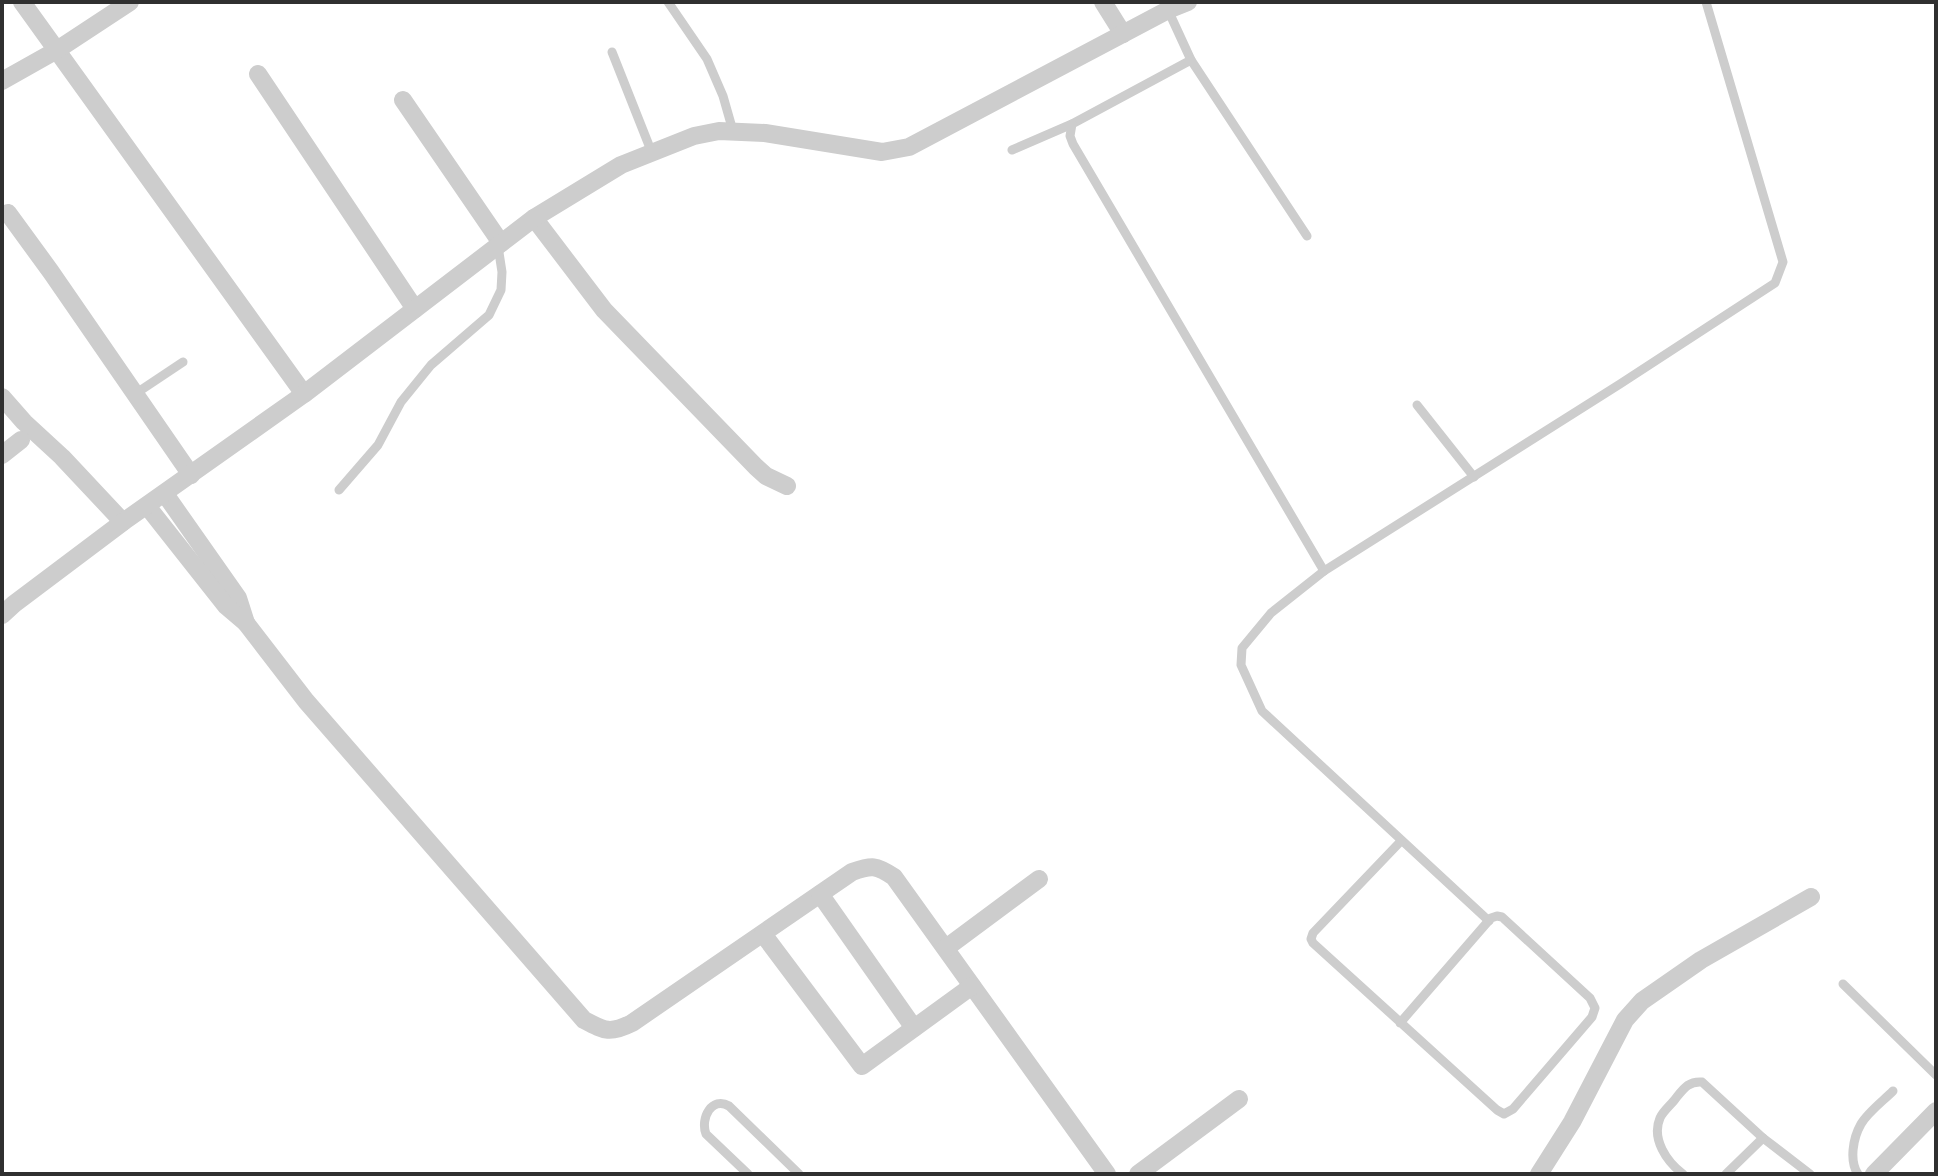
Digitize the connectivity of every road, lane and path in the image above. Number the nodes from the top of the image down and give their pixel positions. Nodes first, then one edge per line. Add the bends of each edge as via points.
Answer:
1 (22, 2) edge
2 (130, 2) edge
3 (668, 2) edge
4 (1103, 2) edge
5 (1188, 2) edge
6 (1706, 2) edge
7 (1168, 10) junction
8 (1123, 34) junction
9 (57, 50) junction
10 (612, 52) dead end
11 (1191, 60) junction
12 (258, 74) dead end
13 (2, 81) edge
14 (403, 100) dead end
15 (1072, 124) junction
16 (733, 131) junction
17 (1012, 150) dead end
18 (652, 153) junction
19 (8, 213) dead end
20 (534, 218) junction
21 (1307, 236) dead end
22 (500, 244) junction
23 (415, 309) junction
24 (183, 362) dead end
25 (135, 394) junction
26 (304, 394) junction
27 (2, 397) edge
28 (1417, 405) dead end
29 (21, 440) dead end
30 (2, 455) edge
31 (191, 475) junction
32 (1474, 477) junction
33 (787, 486) dead end
34 (339, 490) dead end
35 (165, 494) junction
36 (147, 506) junction
37 (123, 522) junction
38 (1324, 571) junction
39 (2, 589) edge
40 (8, 609) edge
41 (246, 623) junction
42 (1401, 841) junction
43 (1039, 879) dead end
44 (820, 894) junction
45 (1811, 897) dead end
46 (1489, 921) junction
47 (763, 934) junction
48 (946, 948) junction
49 (1843, 984) dead end
50 (972, 986) junction
51 (1400, 1023) junction
52 (914, 1028) junction
53 (1936, 1075) edge
54 (1893, 1091) dead end
55 (1239, 1099) dead end
56 (1936, 1111) edge
57 (1763, 1138) junction
58 (748, 1174) edge
59 (799, 1174) edge
60 (1107, 1174) edge
61 (1138, 1174) edge
62 (1539, 1174) edge
63 (1683, 1174) edge
64 (1726, 1174) edge
65 (1810, 1174) edge
66 (1858, 1174) edge
67 (1874, 1174) edge

1 - 9 street
2 - 9 street
3 - 16 lane via 707,59
4 - 8 street
5 - 7 street
6 - 32 lane via 1783,262 1775,283
7 - 8 street
7 - 11 lane
8 - 16 street via 909,147 882,152
9 - 13 street
9 - 26 street
10 - 18 lane
11 - 15 lane
11 - 21 lane
12 - 23 street
14 - 22 street
15 - 17 lane
15 - 38 lane via 1073,144
16 - 18 street via 694,136
18 - 20 street via 610,171
19 - 25 street
20 - 22 street
20 - 33 street via 604,310 756,467
22 - 23 street
22 - 34 lane via 501,290 489,315 431,365 401,402 378,445
23 - 26 street
24 - 25 lane
25 - 31 street
26 - 31 street
27 - 37 street
28 - 32 lane
29 - 30 street
31 - 35 street
32 - 38 lane
35 - 36 street
35 - 41 street via 238,598
36 - 37 street
36 - 41 street via 226,606
37 - 40 street
38 - 42 lane via 1271,613 1242,648 1241,665 1262,711
39 - 40 street
41 - 47 street via 306,701 584,1020 609,1032 619,1030
42 - 46 lane
42 - 51 lane via 1311,939
43 - 48 street
44 - 47 street
44 - 48 street via 852,872 881,868 894,877
44 - 52 street
45 - 62 street via 1642,1001 1625,1020
46 - 51 lane
46 - 51 lane via 1502,917 1595,1008 1513,1109 1504,1114 1497,1110
47 - 52 street via 862,1066
48 - 50 street
49 - 53 lane
50 - 52 street
50 - 60 street
54 - 66 lane via 1860,1126 1853,1156
55 - 61 street
56 - 67 street
57 - 63 lane via 1695,1081 1660,1118 1662,1152
57 - 64 lane
57 - 65 lane
58 - 59 lane via 706,1134 704,1118 719,1103 729,1106

